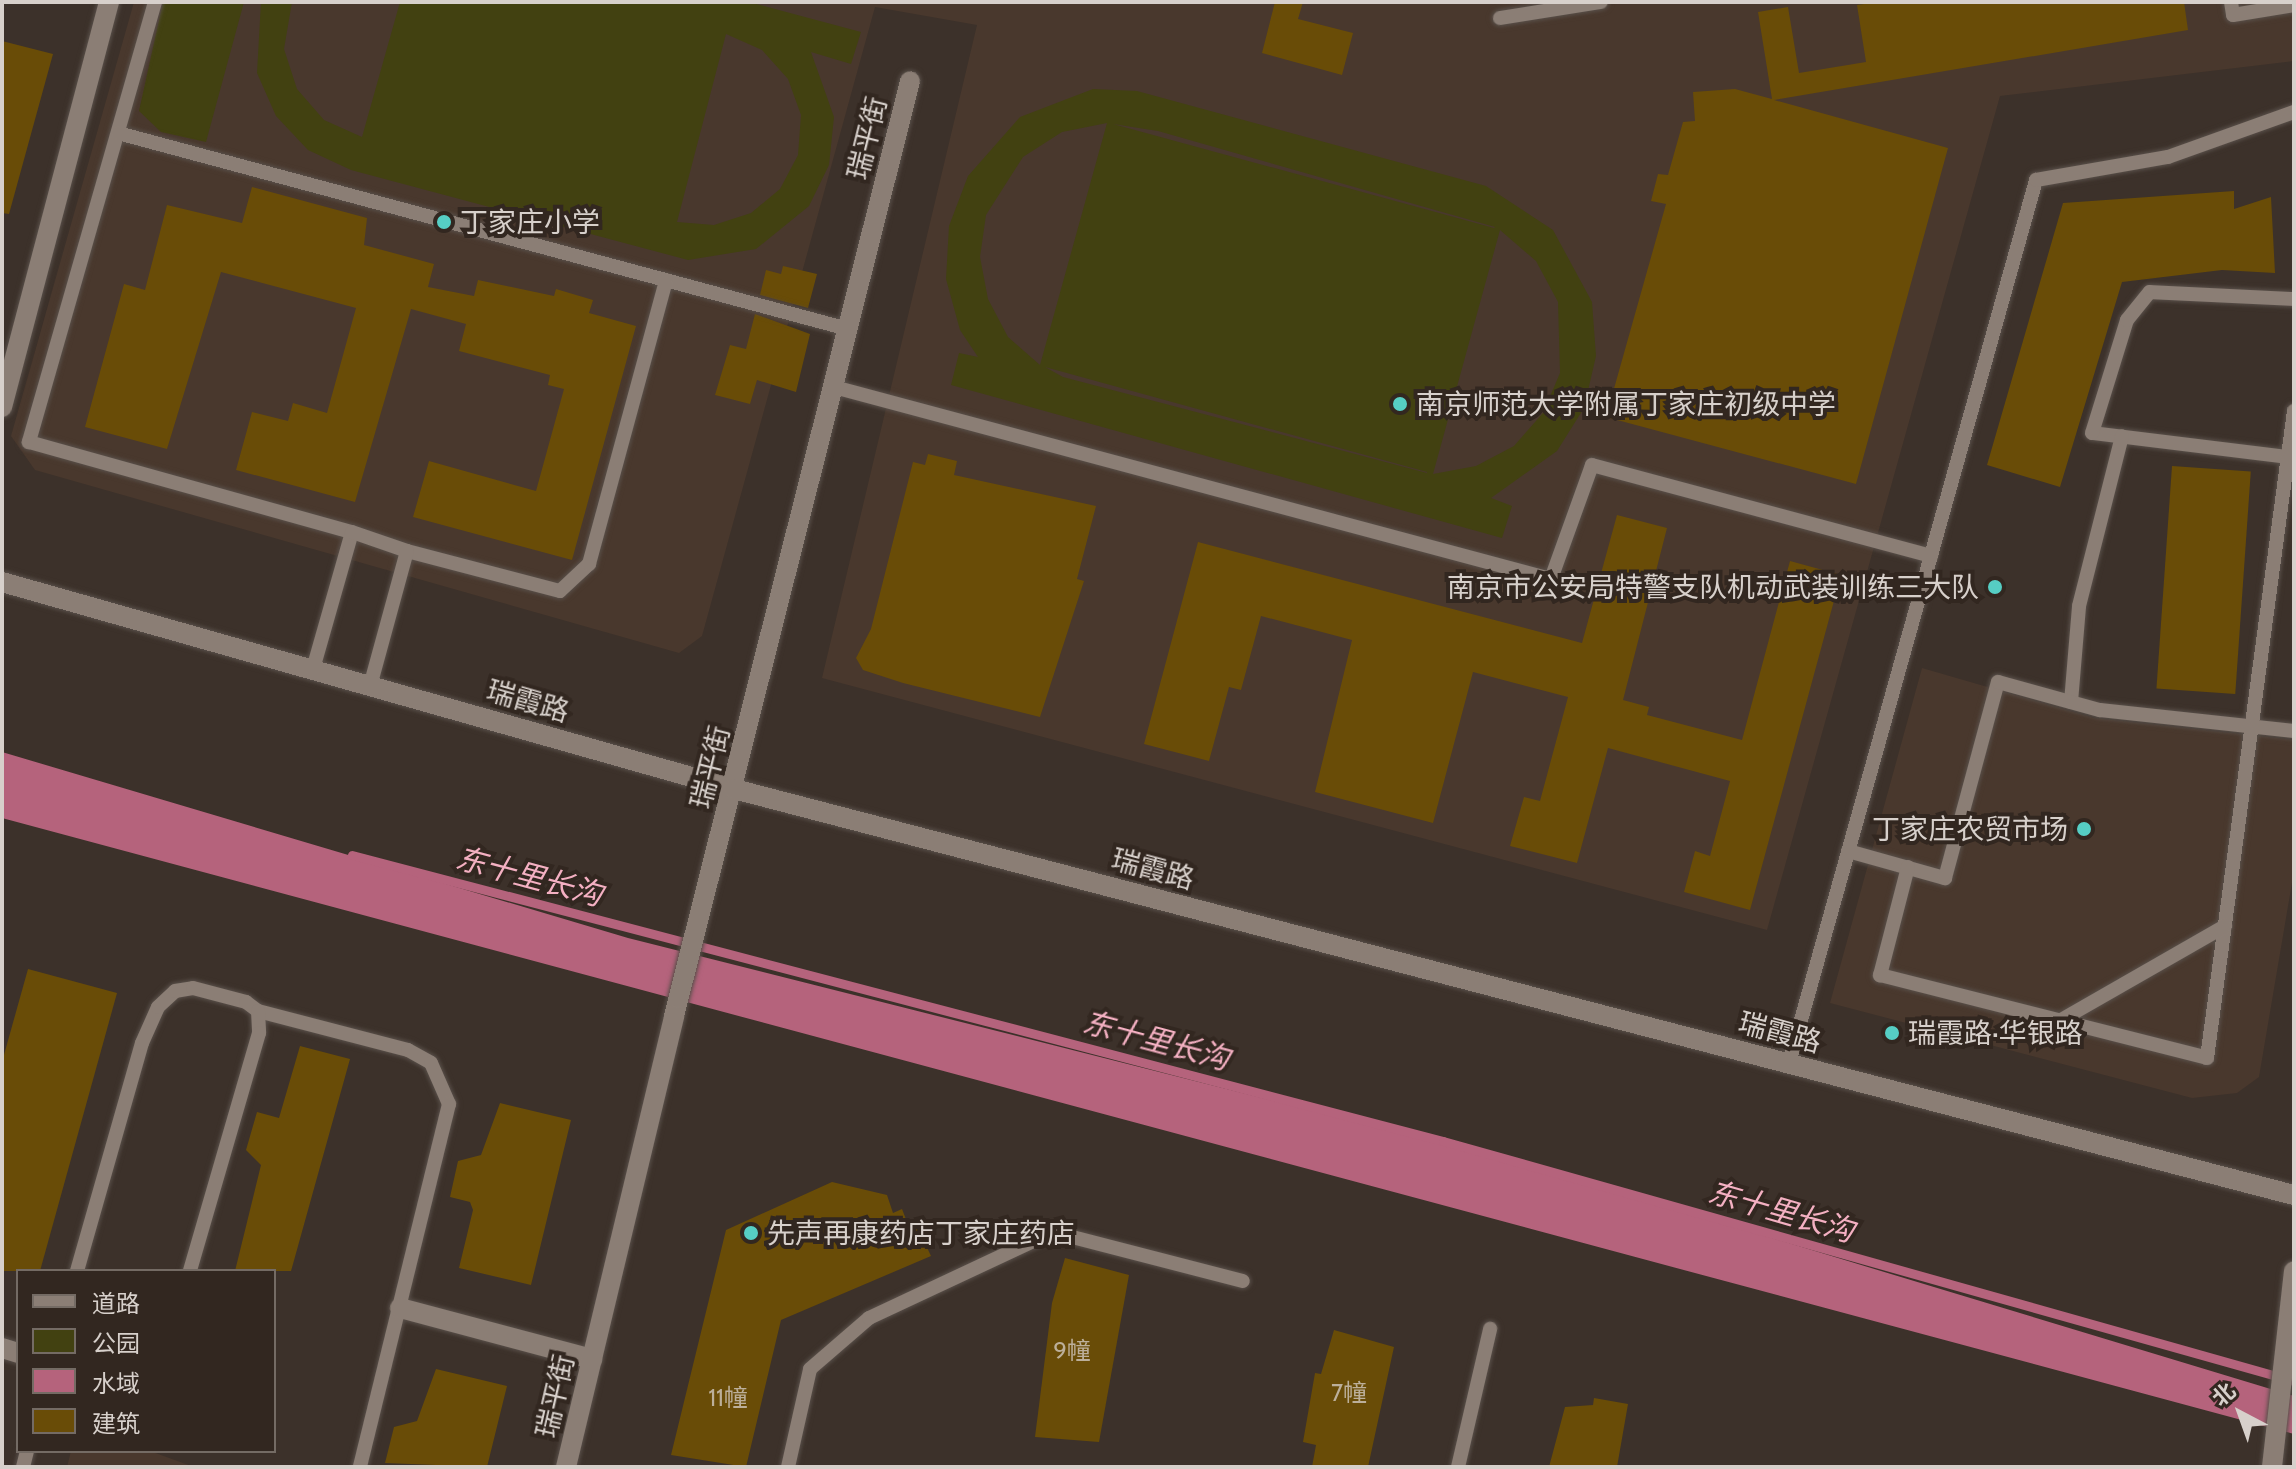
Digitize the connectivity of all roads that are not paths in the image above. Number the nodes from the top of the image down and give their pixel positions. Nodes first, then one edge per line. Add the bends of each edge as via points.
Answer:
1 (109, 2) edge
2 (155, 2) edge
3 (1601, 2) edge
4 (2231, 2) edge
5 (2294, 5) edge
6 (1500, 18) dead end
7 (910, 81) dead end
8 (2294, 112) edge
9 (118, 133) junction
10 (666, 280) junction
11 (2294, 299) edge
12 (848, 329) junction
13 (834, 387) junction
14 (2, 407) edge
15 (2294, 411) edge
16 (2122, 436) junction
17 (2288, 457) junction
18 (2289, 487) edge
19 (352, 532) junction
20 (407, 551) junction
21 (1931, 556) junction
22 (2, 582) edge
23 (313, 669) junction
24 (370, 686) junction
25 (2071, 702) junction
26 (2252, 726) junction
27 (2294, 731) edge
28 (734, 789) junction
29 (1848, 851) junction
30 (1908, 867) junction
31 (2225, 926) junction
32 (258, 1011) junction
33 (2061, 1020) junction
34 (1789, 1063) junction
35 (2294, 1195) edge
36 (78, 1269) edge
37 (191, 1269) edge
38 (2294, 1271) edge
39 (1243, 1281) dead end
40 (400, 1308) junction
41 (1490, 1329) dead end
42 (592, 1359) junction
43 (360, 1467) edge
44 (566, 1467) edge
45 (788, 1467) edge
46 (1458, 1467) edge
47 (2272, 1467) edge

1 - 14 street
2 - 9 lane
3 - 6 lane
4 - 5 lane via 2233,15
7 - 12 street, 瑞平街
8 - 21 lane via 2168,157 2036,180
9 - 10 lane
9 - 19 lane via 29,442
10 - 12 lane
10 - 20 lane via 589,564 560,591
11 - 16 lane via 2150,292 2127,320 2099,392 2092,433
12 - 13 street, 瑞平街
13 - 21 lane via 1551,579 1592,465
13 - 28 street, 瑞平街
15 - 17 lane
16 - 17 lane
16 - 25 lane via 2079,606
17 - 18 lane
18 - 26 lane
19 - 20 lane
19 - 23 lane
20 - 24 lane
21 - 29 lane
22 - 23 street, 瑞霞路
23 - 24 street, 瑞霞路
24 - 28 street, 瑞霞路
25 - 26 lane
25 - 30 lane via 1998,682 1945,878
26 - 27 lane
26 - 31 lane
28 - 34 street, 瑞霞路
28 - 42 street, 瑞平街
29 - 30 lane
29 - 34 lane
30 - 33 lane via 1880,975
31 - 33 lane
31 - 33 lane via 2207,1058
32 - 36 lane via 193,988 175,991 158,1007
32 - 37 lane via 259,1033
32 - 40 lane via 408,1050 431,1063 443,1083 449,1104
34 - 35 street, 瑞霞路
38 - 47 street
39 - 45 lane via 1053,1232 869,1318 810,1369
40 - 42 street
40 - 43 lane
41 - 46 lane
42 - 44 street, 瑞平街

